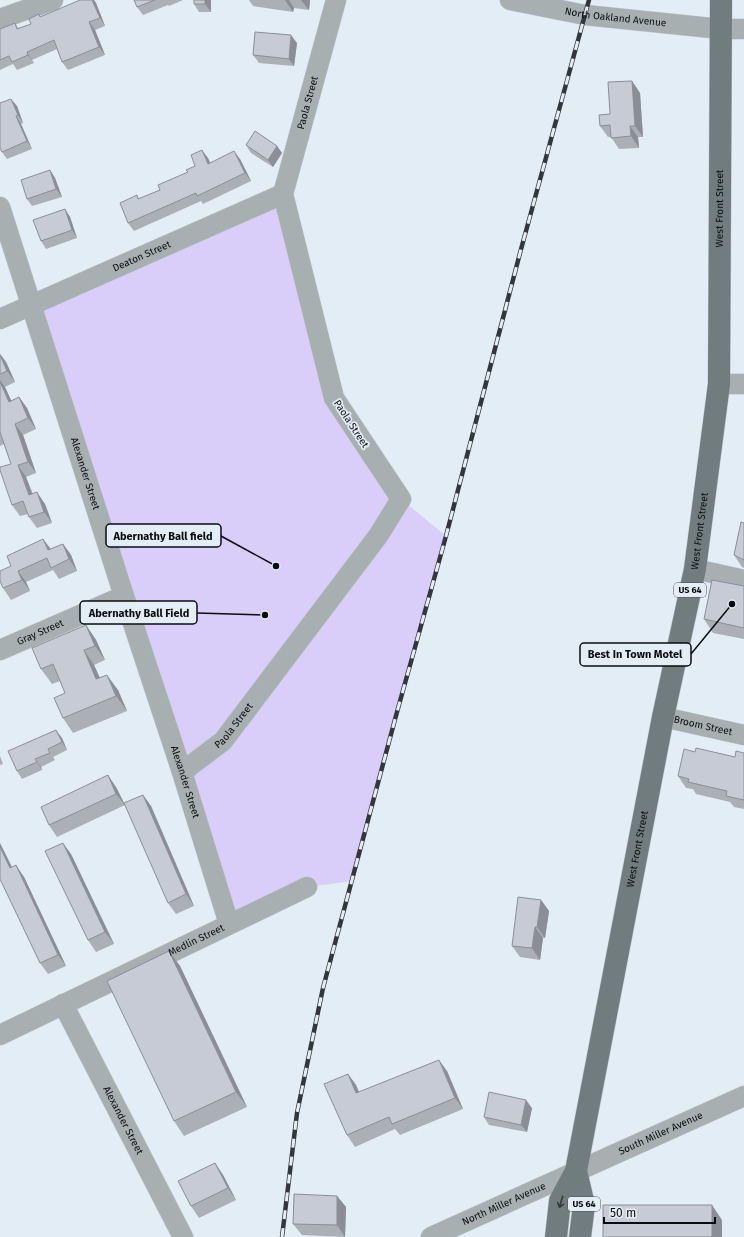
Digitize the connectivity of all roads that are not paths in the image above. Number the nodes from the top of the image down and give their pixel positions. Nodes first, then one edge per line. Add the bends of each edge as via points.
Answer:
1 (53, 0) edge
2 (336, 0) edge
3 (510, 0) edge
4 (721, 0) edge
5 (0, 19) edge
6 (744, 29) edge
7 (721, 30) junction
8 (283, 194) junction
9 (0, 207) edge
10 (31, 305) junction
11 (0, 319) edge
12 (719, 384) junction
13 (744, 384) edge
14 (695, 569) junction
15 (744, 580) edge
16 (124, 596) junction
17 (0, 650) edge
18 (663, 717) junction
19 (744, 735) edge
20 (182, 772) junction
21 (307, 887) dead end
22 (229, 924) junction
23 (63, 1004) junction
24 (0, 1035) edge
25 (744, 1096) edge
26 (576, 1171) junction
27 (183, 1237) edge
28 (431, 1237) edge
29 (556, 1237) edge
30 (580, 1237) edge

1 - 5 street
2 - 8 street, Paola Street
3 - 7 street, North Oakland Avenue via 585,15
4 - 7 main road, West Front Street / US 64
6 - 7 street, North Oakland Avenue
7 - 12 main road, West Front Street / US 64
8 - 10 street, Deaton Street
8 - 20 street, Paola Street via 334,398 401,499 378,536 223,741
9 - 10 street, Alexander Street
10 - 11 street, Deaton Street
10 - 16 street, Alexander Street
12 - 13 street
12 - 14 main road, West Front Street / US 64
14 - 15 street
14 - 18 main road, West Front Street / US 64
16 - 17 street, Gray Street
16 - 20 street, Alexander Street
18 - 19 street, Broom Street
18 - 26 main road, West Front Street / US 64
20 - 22 street, Alexander Street
21 - 22 street, Medlin Street
22 - 23 street, Medlin Street
23 - 24 street, Medlin Street
23 - 27 street, Alexander Street
25 - 26 street, South Miller Avenue
26 - 28 street, North Miller Avenue
26 -> 29 main road, West Front Street via 560,1202
26 - 30 main road, West Front Street / US 64 via 584,1205

